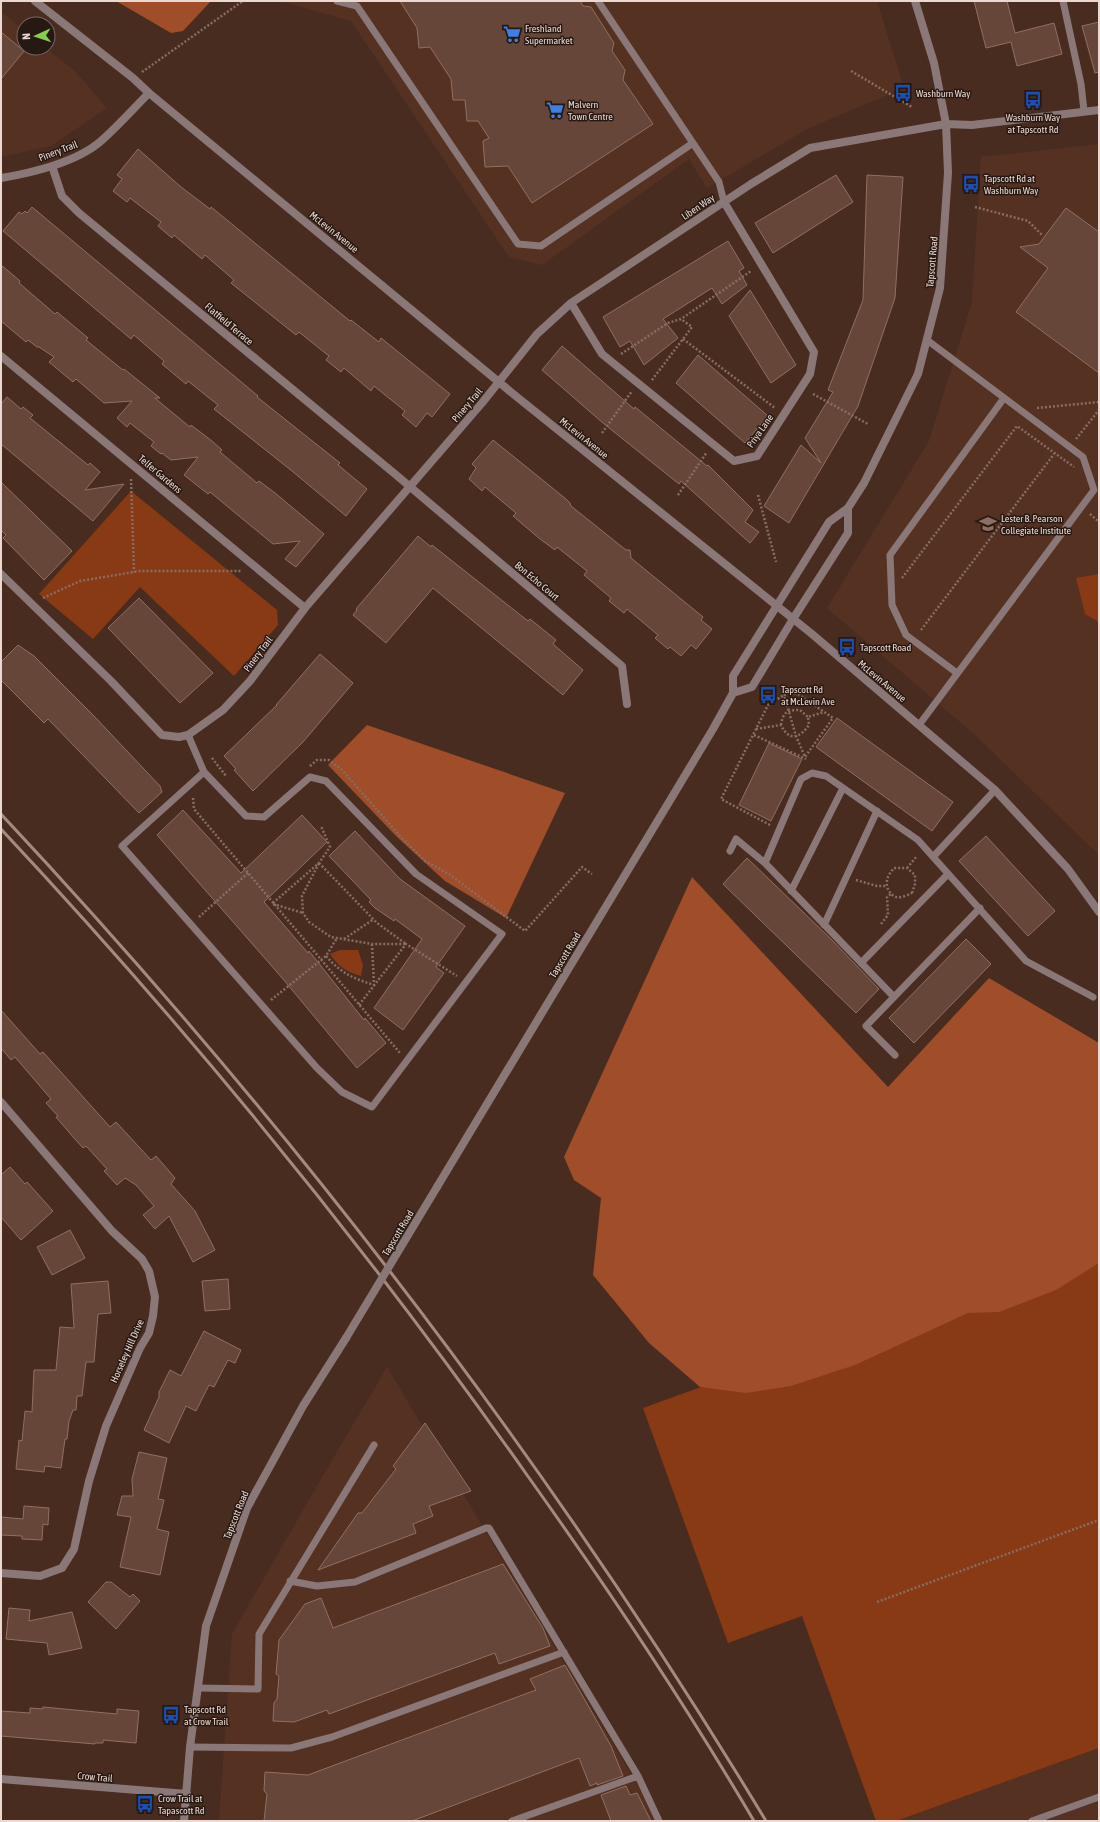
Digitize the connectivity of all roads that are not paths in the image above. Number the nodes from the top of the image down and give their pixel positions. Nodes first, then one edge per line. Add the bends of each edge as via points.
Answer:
1 (35, 1) edge
2 (337, 1) edge
3 (598, 1) edge
4 (916, 1) edge
5 (1063, 1) edge
6 (149, 93) junction
7 (1099, 110) edge
8 (1084, 111) junction
9 (946, 124) junction
10 (693, 143) junction
11 (52, 166) junction
12 (1, 178) edge
13 (724, 202) junction
14 (572, 303) junction
15 (927, 340) junction
16 (1, 356) edge
17 (500, 382) junction
18 (1004, 398) junction
19 (410, 487) junction
20 (848, 508) junction
21 (1, 574) edge
22 (776, 605) junction
23 (305, 608) junction
24 (793, 619) junction
25 (957, 673) junction
26 (733, 693) junction
27 (627, 704) dead end
28 (919, 725) junction
29 (188, 736) junction
30 (204, 772) junction
31 (842, 788) junction
32 (995, 790) junction
33 (877, 811) junction
34 (730, 851) dead end
35 (933, 857) junction
36 (765, 863) junction
37 (948, 874) junction
38 (791, 891) junction
39 (980, 908) junction
40 (1099, 912) edge
41 (824, 925) junction
42 (861, 963) junction
43 (894, 997) junction
44 (1093, 997) dead end
45 (896, 1055) dead end
46 (1, 1102) edge
47 (374, 1445) dead end
48 (1, 1573) edge
49 (290, 1581) junction
50 (564, 1652) junction
51 (198, 1688) junction
52 (190, 1747) junction
53 (638, 1776) junction
54 (1, 1779) edge
55 (187, 1794) junction
56 (1099, 1797) edge
57 (184, 1821) edge
58 (512, 1821) edge
59 (659, 1821) edge
60 (1032, 1821) edge

1 - 6 street, McLevin Avenue
2 - 10 lane via 357,6 518,244 540,246
3 - 10 lane
4 - 9 street, Tapscott Road via 934,63
5 - 8 lane via 1081,84
6 - 11 street, Pinery Trail via 100,142
6 - 17 street, McLevin Avenue
7 - 8 street
8 - 9 street via 972,125
9 - 13 street, Liben Way via 810,148
9 - 15 street, Tapscott Road via 948,172 940,288
10 - 13 lane via 719,182
11 - 12 street, Pinery Trail
11 - 19 street, Flatfield Terrace via 62,196 79,213
13 - 14 street, Liben Way
13 - 14 street, Priya Lane via 814,352 810,374 757,456 734,461 610,361 602,354
14 - 17 street, Liben Way via 537,334
15 - 18 lane
15 - 20 street, Tapscott Road via 918,374 864,483
16 - 23 street, Telfer Gardens
17 - 19 street, Pinery Trail
17 - 22 street, McLevin Avenue
18 - 25 lane via 890,555 892,606 906,636
18 - 25 lane via 1083,457 1094,490
19 - 23 street, Pinery Trail
19 - 27 street, Bon Echo Court via 622,666
20 - 22 street, Tapscott Road via 829,522
20 - 24 street via 848,533
21 - 29 street via 162,734
22 - 24 street, McLevin Avenue
22 - 26 street, Tapscott Road via 733,676
23 - 29 street, Pinery Trail via 250,681 223,710
24 - 26 street via 752,687
24 - 28 street, McLevin Avenue
25 - 28 lane
26 - 51 street, Tapscott Road, bridge via 303,1406 247,1508 206,1626
28 - 32 street, McLevin Avenue
29 - 30 lane
30 - 30 lane via 246,816 264,817 310,777 326,781 416,874 502,934 372,1107 342,1092 317,1068 122,846
31 - 33 lane
31 - 36 lane via 819,774 812,773 801,779
31 - 38 lane
32 - 35 lane
32 - 40 street, McLevin Avenue via 1068,869
33 - 35 lane via 918,840
33 - 41 lane
34 - 36 lane via 736,839
35 - 37 lane
36 - 38 lane
37 - 39 lane
37 - 42 lane
38 - 41 lane
39 - 43 lane
39 - 44 lane via 1026,961
41 - 42 lane
42 - 43 lane
43 - 45 lane via 866,1026
46 - 48 street, Horseley Hill Drive via 112,1231 142,1259 149,1271 155,1297 149,1333 106,1426 89,1481 74,1549 62,1568 40,1576
47 - 49 lane
49 - 50 lane via 317,1586 355,1582 488,1528
49 - 51 lane via 259,1634 258,1688
50 - 52 lane via 332,1737 291,1748
50 - 53 lane
51 - 52 street, Tapscott Road
52 - 55 street, Tapscott Road
53 - 58 lane
53 - 59 lane
54 - 55 street, Crow Trail
55 - 57 street, Tapscott Road
56 - 60 lane

